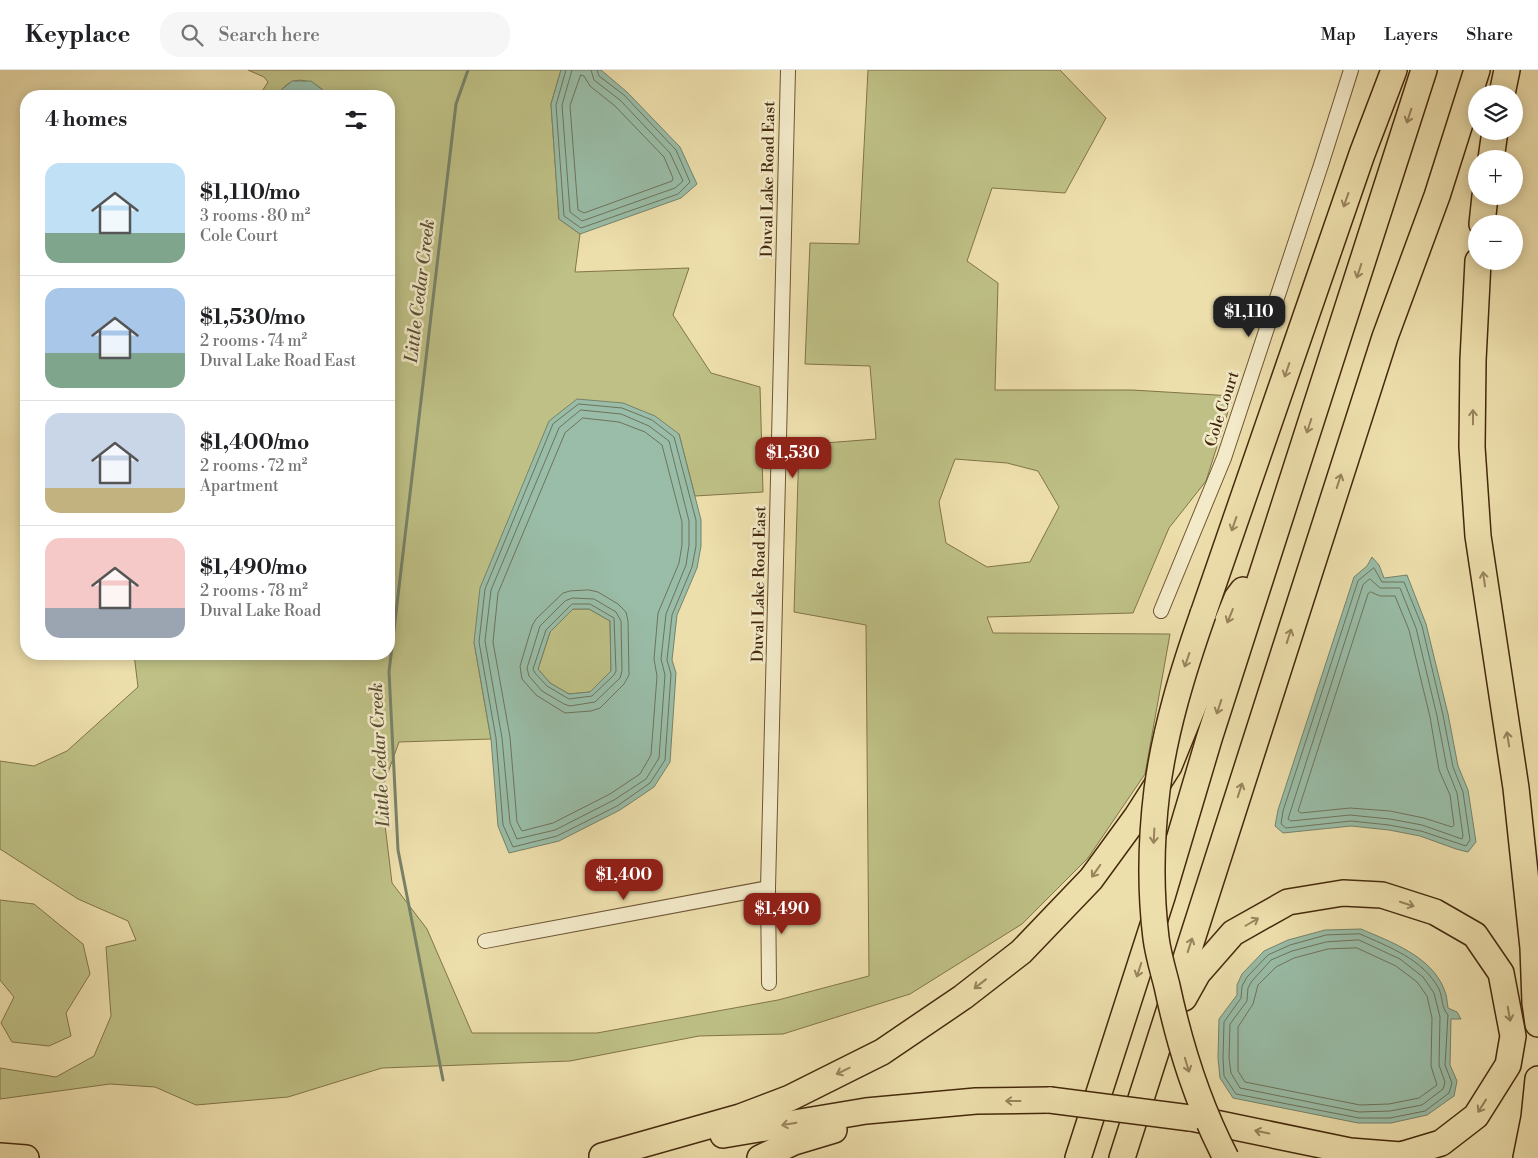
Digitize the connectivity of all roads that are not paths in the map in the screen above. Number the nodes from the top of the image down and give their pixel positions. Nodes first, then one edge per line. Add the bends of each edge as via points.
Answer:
1 (788, 70) edge
2 (1351, 70) edge
3 (1394, 70) edge
4 (1424, 70) edge
5 (1476, 70) edge
6 (1508, 70) edge
7 (1504, 85) edge
8 (1478, 270) edge
9 (1266, 560) junction
10 (1161, 611) dead end
11 (1516, 788) junction
12 (1538, 880) edge
13 (768, 888) junction
14 (485, 941) dead end
15 (769, 983) dead end
16 (1538, 1024) edge
17 (1160, 1042) junction
18 (1538, 1079) edge
19 (976, 1101) junction
20 (1309, 1142) junction
21 (0, 1156) edge
22 (593, 1157) edge
23 (26, 1158) edge
24 (760, 1158) edge
25 (1078, 1158) edge
26 (1122, 1158) edge
27 (1226, 1158) edge
28 (1341, 1158) edge
29 (1526, 1158) edge

1 - 13 street, Duval Lake Road East
2 - 10 street, Cole Court via 1224,458
3 -> 27 highway, bridge via 1362,154 1181,680 1168,728 1157,791 1153,855 1156,940 1188,1069
4 -> 9 highway
17 -> 5 highway via 1385,337 1437,196
6 - 7 highway
11 -> 8 highway via 1478,536 1472,447
9 -> 22 highway via 1237,598 1169,766 1091,879 1021,952 963,997 882,1052 790,1098 740,1117
9 -> 25 highway
11 - 12 highway
11 - 16 highway
13 - 14 street
13 - 15 street, Duval Lake Road East
17 -> 20 highway via 1198,973 1233,933 1288,902 1343,893 1382,895 1435,912 1475,935 1501,973 1513,1036 1508,1064 1476,1116 1441,1143 1401,1155 1350,1152
17 - 26 highway
18 - 29 highway
20 -> 19 highway, bridge via 1190,1118 1050,1100
19 -> 22 highway via 866,1111
19 - 24 highway via 853,1124 794,1142
20 - 28 highway
21 - 23 highway

